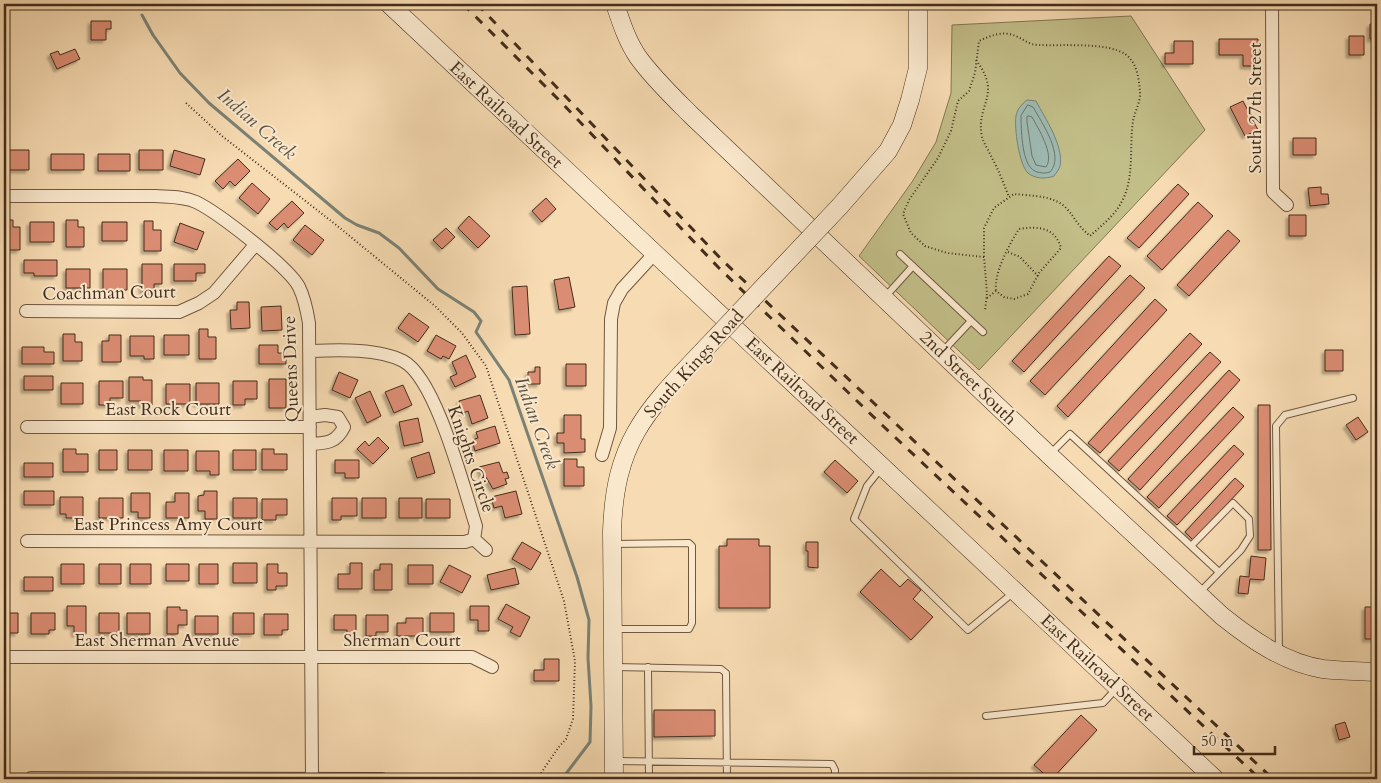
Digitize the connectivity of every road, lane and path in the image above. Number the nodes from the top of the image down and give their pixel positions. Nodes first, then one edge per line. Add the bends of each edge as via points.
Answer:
1 (388, 4) edge
2 (615, 4) edge
3 (918, 4) edge
4 (1272, 4) edge
5 (976, 60) junction
6 (4, 196) edge
7 (1009, 198) junction
8 (1287, 205) dead end
9 (255, 245) junction
10 (1008, 252) junction
11 (655, 253) junction
12 (900, 254) dead end
13 (984, 257) junction
14 (913, 266) junction
15 (1038, 276) junction
16 (996, 291) junction
17 (884, 298) junction
18 (987, 298) junction
19 (26, 311) dead end
20 (985, 311) dead end
21 (971, 321) junction
22 (983, 332) dead end
23 (309, 351) junction
24 (941, 353) junction
25 (1353, 398) dead end
26 (310, 422) junction
27 (27, 427) dead end
28 (310, 444) junction
29 (602, 455) dead end
30 (1049, 455) junction
31 (882, 466) junction
32 (474, 539) junction
33 (27, 541) dead end
34 (310, 542) junction
35 (612, 544) junction
36 (1191, 546) junction
37 (486, 550) dead end
38 (1219, 572) junction
39 (1015, 592) junction
40 (1198, 594) junction
41 (612, 629) junction
42 (1279, 655) junction
43 (4, 657) edge
44 (311, 658) junction
45 (492, 667) dead end
46 (613, 667) junction
47 (648, 667) junction
48 (1377, 672) edge
49 (1118, 687) junction
50 (986, 716) dead end
51 (614, 762) junction
52 (649, 762) junction
53 (727, 763) junction
54 (1206, 776) edge
55 (31, 778) edge
56 (312, 779) edge
57 (382, 779) edge
58 (614, 779) edge
59 (649, 779) edge
60 (727, 779) edge
61 (835, 779) edge

1 - 11 street, East Railroad Street
2 - 17 street, 2nd Street South via 638,57 662,85
3 - 35 street, South Kings Road, bridge via 918,68 902,125 888,151 661,395 642,420 618,475
4 - 8 street, South 27th Street via 1273,192
5 - 7 path via 984,70 989,90 980,120 982,138
5 - 7 path via 979,42 994,34 1005,34 1031,45 1110,49 1126,55 1138,71 1140,94 1134,120 1129,182 1121,203 1106,221 1090,236 1055,199 1014,194
5 - 13 path via 969,91 958,101 938,158 903,214 912,233 925,246 947,253
6 - 9 street, Queens Drive via 176,197 195,201
7 - 13 path via 994,208 984,228
9 - 19 street, Coachman Court via 214,293 179,312
9 - 23 street, Queens Drive via 285,268 298,285 307,309
10 - 15 path via 1020,257
10 - 15 path via 1019,229 1042,228 1058,238 1061,248
10 - 16 path via 997,274
11 - 29 street via 614,302 610,428
11 - 31 street, East Railroad Street
12 - 14 lane
13 - 18 path
14 - 17 lane
14 - 21 lane
15 - 16 path via 1028,294 1014,299
16 - 18 path
17 - 24 street, 2nd Street South
18 - 20 path
21 - 22 lane
21 - 24 lane
23 - 26 street, Queens Drive
23 - 32 street, Knights Circle via 380,354 404,361 416,371 439,412 476,526
24 - 30 street, 2nd Street South
25 - 42 lane via 1285,415 1276,426
26 - 27 street, East Rock Court
26 - 28 street, Queens Drive
26 - 28 street via 325,415 338,417 344,427 339,437 326,443
28 - 34 street, Queens Drive
30 - 36 lane via 1070,434
30 - 40 street, 2nd Street South
31 - 39 street, East Railroad Street
31 - 39 lane via 867,486 854,519 968,630
32 - 34 street, Knights Circle via 465,542
32 - 37 street
33 - 34 street, East Princess Amy Court
34 - 44 street, Queens Drive
35 - 41 street, South Kings Road
35 - 41 lane via 689,543 692,546 692,623 689,629
36 - 38 lane
36 - 38 lane via 1233,503 1249,519 1250,536
38 - 40 lane
39 - 49 street, East Railroad Street
40 - 42 street, 2nd Street South via 1244,634
41 - 46 street, South Kings Road
42 - 48 street, 2nd Street South via 1322,669
43 - 44 street, East Sherman Avenue
44 - 45 street, Sherman Court via 472,657
44 - 56 street, Queens Drive
46 - 47 lane
46 - 51 street, South Kings Road
47 - 52 lane
47 - 53 lane via 722,669 726,673
49 - 50 lane via 1103,703
49 - 54 street, East Railroad Street
51 - 52 lane
51 - 58 street, South Kings Road
52 - 53 lane
52 - 59 lane
53 - 60 lane
53 - 61 lane via 832,764
55 - 56 street
56 - 57 street

